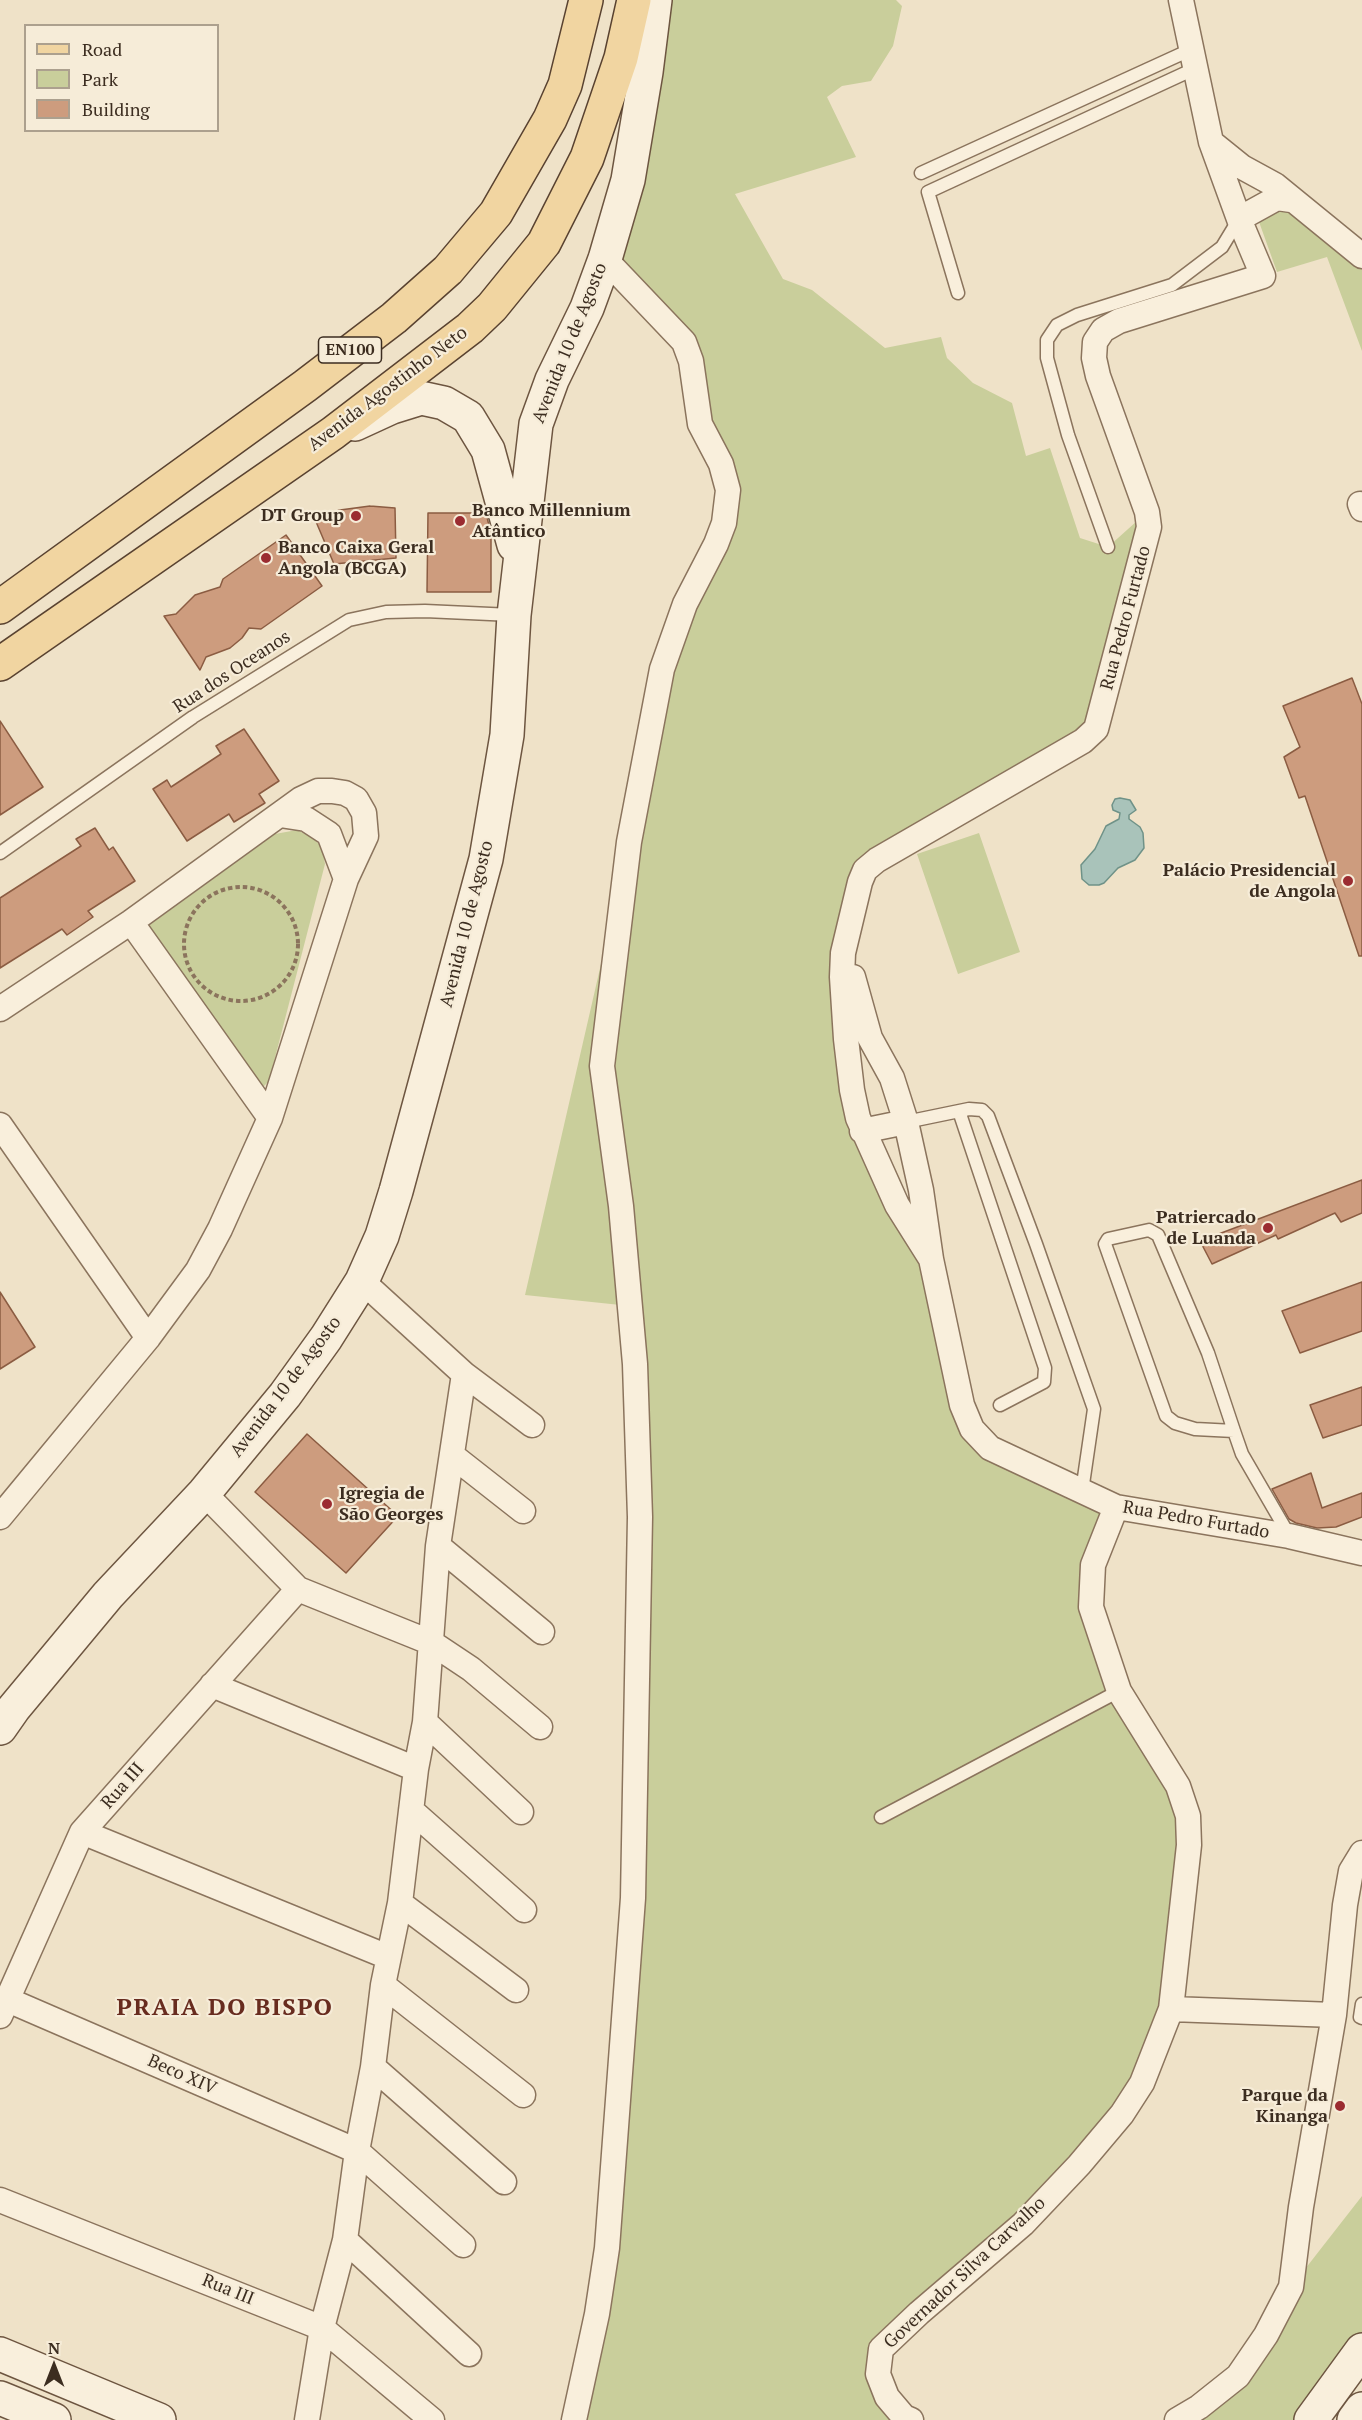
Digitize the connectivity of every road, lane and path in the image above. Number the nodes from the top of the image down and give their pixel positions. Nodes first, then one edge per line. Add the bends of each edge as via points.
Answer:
1 (586, 0) edge
2 (634, 0) edge
3 (655, 0) edge
4 (1181, 0) edge
5 (1192, 59) junction
6 (1211, 142) junction
7 (921, 173) dead end
8 (1291, 200) junction
9 (1239, 219) junction
10 (1362, 256) edge
11 (605, 259) junction
12 (958, 293) dead end
13 (333, 433) junction
14 (1108, 547) dead end
15 (519, 563) junction
16 (0, 607) edge
17 (514, 615) junction
18 (0, 664) edge
19 (280, 815) junction
20 (0, 853) edge
21 (346, 879) junction
22 (131, 921) junction
23 (843, 953) junction
24 (185, 959) joint
25 (0, 1009) edge
26 (882, 1061) junction
27 (850, 1077) junction
28 (959, 1111) junction
29 (270, 1118) junction
30 (906, 1122) junction
31 (0, 1125) edge
32 (862, 1131) junction
33 (931, 1259) junction
34 (362, 1281) junction
35 (148, 1338) junction
36 (464, 1374) junction
37 (1000, 1405) dead end
38 (532, 1425) dead end
39 (1234, 1431) junction
40 (453, 1456) junction
41 (1082, 1491) junction
42 (204, 1493) junction
43 (1116, 1507) junction
44 (2, 1508) edge
45 (523, 1511) dead end
46 (1289, 1536) junction
47 (438, 1546) junction
48 (1362, 1553) edge
49 (298, 1589) junction
50 (542, 1632) dead end
51 (432, 1643) junction
52 (212, 1685) junction
53 (1119, 1690) junction
54 (425, 1722) junction
55 (540, 1727) dead end
56 (0, 1728) edge
57 (416, 1769) junction
58 (411, 1810) junction
59 (521, 1812) dead end
60 (881, 1817) dead end
61 (82, 1832) junction
62 (1362, 1853) edge
63 (400, 1903) junction
64 (524, 1910) dead end
65 (388, 1958) junction
66 (383, 1985) junction
67 (516, 1990) dead end
68 (1362, 2004) edge
69 (4, 2008) edge
70 (1171, 2009) junction
71 (1334, 2015) junction
72 (1362, 2018) edge
73 (373, 2067) junction
74 (523, 2095) dead end
75 (357, 2151) junction
76 (504, 2182) dead end
77 (0, 2200) edge
78 (345, 2240) junction
79 (463, 2245) dead end
80 (322, 2328) junction
81 (1362, 2350) edge
82 (0, 2354) edge
83 (469, 2354) dead end
84 (0, 2398) edge
85 (1362, 2409) edge
86 (54, 2420) edge
87 (159, 2420) edge
88 (307, 2420) edge
89 (432, 2420) edge
90 (574, 2420) edge
91 (910, 2420) edge
92 (1177, 2420) edge
93 (1311, 2420) edge
94 (1354, 2420) edge

1 - 16 main road, EN100 via 565,85 550,119 496,213 448,270 394,318 296,393
2 - 13 main road, Avenida Agostinho Neto / EN100 via 606,107 587,158 544,243 470,328
3 - 11 street, Avenida 10 de Agosto via 638,126
4 - 5 street
5 - 6 street
5 - 7 lane
5 - 12 lane via 928,192
6 - 8 street
6 - 9 street
8 - 9 street via 1277,198
8 - 10 street
9 - 14 lane via 1222,247 1172,285 1077,315 1057,325 1047,340 1047,358 1068,435
9 - 23 street, Rua Pedro Furtado via 1263,276 1119,321 1103,330 1095,342 1098,376 1149,527 1096,729 1083,741 865,870
11 - 15 street, Avenida 10 de Agosto via 536,424
11 - 90 street via 684,342 692,361 700,424 721,464 728,490 724,523 686,604 662,669 629,842 602,1066 621,1206 635,1364 640,1517 633,1886 607,2248
13 - 15 street via 421,398 444,403 468,417 488,450
13 - 18 main road, Avenida Agostinho Neto / EN100
15 - 17 street, Avenida 10 de Agosto
17 - 20 lane, Rua dos Oceanos via 386,612 349,620 193,717
17 - 34 street, Avenida 10 de Agosto via 507,735 486,859 396,1191
19 - 21 street via 306,819 329,834
19 - 21 street via 318,791 345,793 356,799 364,813 366,836
19 - 22 street
21 - 29 street
22 - 25 street
22 - 29 street
23 - 26 street, Rua Pedro Furtado via 870,1038
23 - 27 street, Rua Pedro Furtado
24 - 24 path via 183,939 188,920 216,892 236,886 256,888 274,897 289,910 297,929 299,948 294,968 283,984 266,996 247,1001 227,1000 208,992
26 - 27 street
26 - 30 street, Rua Pedro Furtado via 892,1078
27 - 32 street, Rua Pedro Furtado
28 - 30 lane
28 - 37 lane via 1045,1368 1044,1382
28 - 41 lane via 982,1110 988,1116 1094,1409
29 - 35 street via 198,1270
30 - 32 street
30 - 33 street, Rua Pedro Furtado
31 - 35 street
32 - 33 street, Rua Pedro Furtado via 897,1205
33 - 41 street, Rua Pedro Furtado via 962,1405 972,1429 990,1448
34 - 36 street
34 - 42 street, Avenida 10 de Agosto via 285,1395
35 - 44 street
36 - 38 street
36 - 40 street
39 - 39 lane via 1195,1429 1166,1416 1105,1244 1108,1239 1149,1230 1158,1235 1208,1353
39 - 46 lane via 1242,1454
40 - 45 street
40 - 47 street
41 - 43 street, Rua Pedro Furtado
42 - 49 street
42 - 56 street, Avenida 10 de Agosto via 108,1595
43 - 46 street, Rua Pedro Furtado
43 - 53 street, Governador Silva Carvalho via 1093,1565 1091,1607
46 - 48 street, Rua Pedro Furtado
47 - 50 street
47 - 51 street
49 - 51 street
49 - 52 street, Rua III
51 - 54 street
51 - 55 street via 471,1669
52 - 57 street
52 - 61 street, Rua III
53 - 60 lane
53 - 70 street, Governador Silva Carvalho via 1178,1786 1188,1816 1189,1845
54 - 57 street
54 - 59 street
57 - 58 street
58 - 63 street
58 - 64 street
61 - 65 street
61 - 69 street, Rua III
62 - 71 street via 1351,1871 1344,1905
63 - 65 street
63 - 67 street
65 - 66 street
66 - 73 street
66 - 74 street
68 - 72 lane
69 - 75 street, Beco XIV
70 - 71 street
70 - 91 street, Governador Silva Carvalho via 1142,2083 1122,2114 1023,2224 881,2349 878,2374 887,2397
71 - 92 street via 1291,2287 1266,2335 1238,2376
73 - 75 street
73 - 76 street
75 - 78 street
75 - 79 street, Beco XIV
77 - 80 street, Rua III
78 - 80 street
78 - 83 street
80 - 88 street
80 - 89 street, Rua III
81 - 93 street
82 - 87 street
84 - 86 street
85 - 94 street

